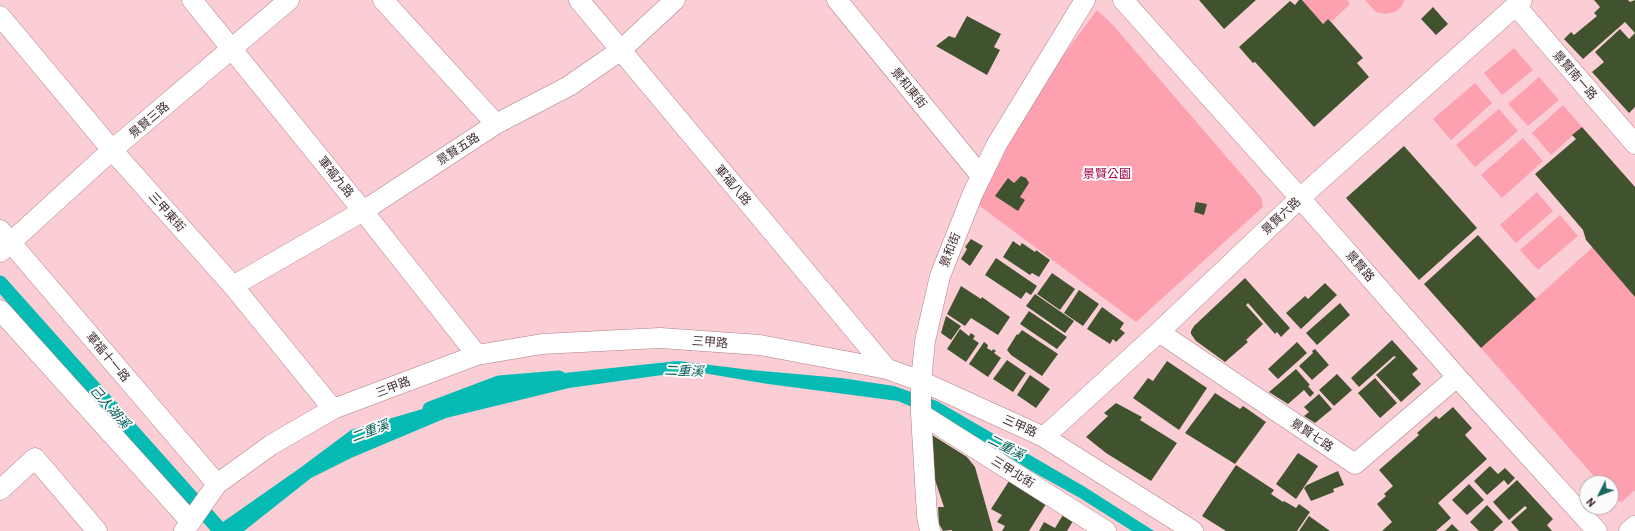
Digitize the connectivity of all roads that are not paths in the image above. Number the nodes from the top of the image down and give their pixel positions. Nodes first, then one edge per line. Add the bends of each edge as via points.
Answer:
1 (192, 0) edge
2 (289, 0) edge
3 (383, 0) edge
4 (579, 0) edge
5 (675, 0) edge
6 (837, 0) edge
7 (1085, 0) edge
8 (1123, 0) edge
9 (1519, 3) edge
10 (0, 16) edge
11 (233, 49) junction
12 (621, 50) junction
13 (496, 124) junction
14 (1635, 144) edge
15 (112, 150) junction
16 (981, 176) junction
17 (1300, 198) junction
18 (363, 211) junction
19 (4, 242) edge
20 (233, 286) junction
21 (0, 310) edge
22 (1159, 332) junction
23 (477, 356) junction
24 (887, 369) junction
25 (1457, 377) junction
26 (921, 381) junction
27 (333, 409) junction
28 (921, 414) junction
29 (1044, 437) junction
30 (217, 484) junction
31 (0, 490) edge
32 (1635, 526) edge
33 (187, 527) edge
34 (97, 531) edge
35 (930, 531) edge
36 (1106, 531) edge
37 (1193, 531) edge
38 (1598, 531) edge
39 (1629, 531) edge

1 - 11 street, 軍福九路
2 - 11 street, 景賢三路
3 - 13 street
4 - 12 street, 軍福八路
5 - 12 street, 景賢五路
6 - 16 street, 景和東街
7 - 16 street, 景和街 via 997,144
8 - 17 street, 景賢路
9 - 14 street, 景賢南一路
9 - 17 street, 景賢六路
10 - 15 street, 三甲東街
11 - 15 street, 景賢三路
11 - 18 street, 軍福九路
12 - 13 street, 景賢五路 via 569,86
12 - 24 street, 軍福八路
13 - 18 street, 景賢五路
15 - 19 street, 景賢三路
15 - 20 street, 三甲東街
16 - 26 street, 景和街 via 940,276 925,341
17 - 22 street, 景賢六路
17 - 25 street, 景賢路
18 - 20 street, 景賢五路
18 - 23 street, 軍福九路
19 - 30 street, 軍福十一路
20 - 27 street, 三甲東街
21 - 33 street
22 - 25 street, 景賢七路 via 1355,464
22 - 29 street, 景賢六路
23 - 24 street, 三甲路 via 542,344 660,338 760,345
23 - 27 street, 三甲路
24 - 26 street, 三甲路
25 - 38 street, 景賢路
26 - 28 street, 景和街
26 - 29 street, 三甲路
27 - 30 street, 三甲路 via 271,445
28 - 35 street, 景和街
28 - 36 street, 三甲北街
29 - 37 street, 三甲路
30 - 33 street, 三甲路
31 - 34 street via 35,458
32 - 39 street

